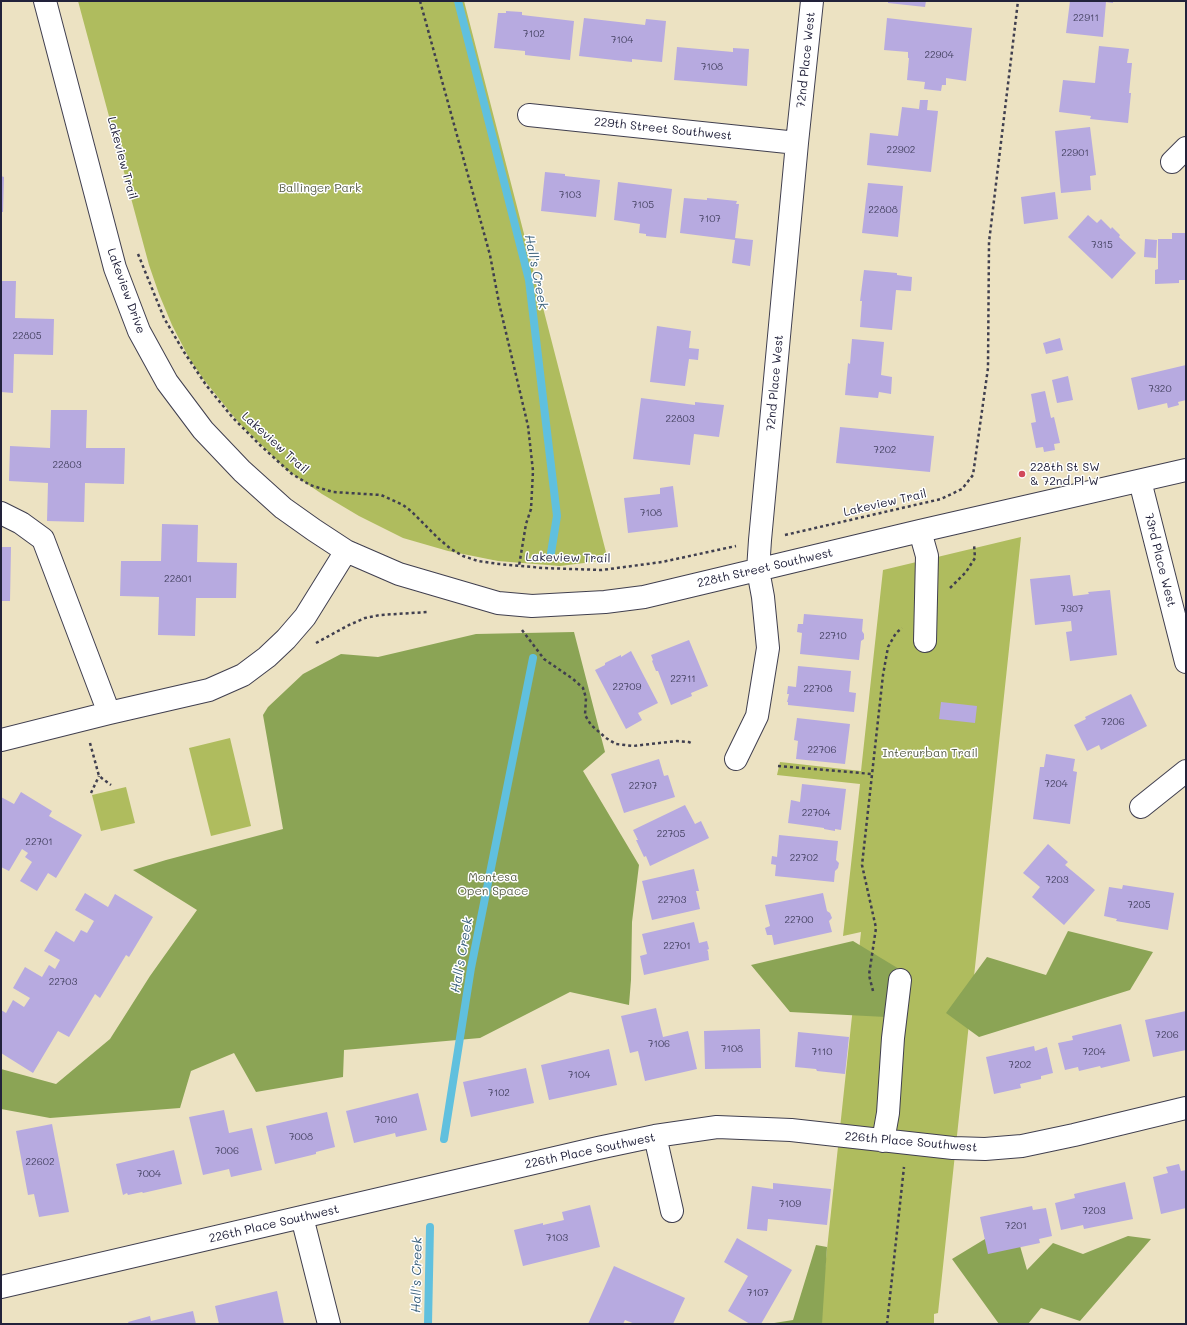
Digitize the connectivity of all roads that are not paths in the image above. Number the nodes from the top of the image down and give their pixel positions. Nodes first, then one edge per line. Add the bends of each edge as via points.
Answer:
1 (45, 1) edge
2 (812, 1) edge
3 (529, 114) dead end
4 (797, 143) junction
5 (1186, 470) edge
6 (1140, 481) junction
7 (1, 513) edge
8 (920, 531) junction
9 (346, 551) junction
10 (758, 570) junction
11 (925, 641) dead end
12 (1186, 662) edge
13 (109, 713) junction
14 (1, 740) edge
15 (736, 759) dead end
16 (1186, 771) edge
17 (1141, 806) dead end
18 (900, 980) dead end
19 (1186, 1108) edge
20 (655, 1136) junction
21 (883, 1141) junction
22 (672, 1211) dead end
23 (302, 1217) junction
24 (1, 1287) edge
25 (329, 1324) edge

1 - 9 street, Lakeview Drive via 116,268 146,344 167,382 203,430 242,471 283,508
2 - 4 street, 72nd Place West
3 - 4 street, 229th Street Southwest
4 - 10 street, 72nd Place West
5 - 6 street, 228th Street Southwest
6 - 8 street, 228th Street Southwest
6 - 12 street, 73rd Place West
7 - 13 street via 21,523 43,539
8 - 10 street, 228th Street Southwest
8 - 11 street via 927,556
9 - 10 street, 228th Street Southwest via 399,574 467,595 498,603 532,606 644,597
9 - 13 street via 305,617 267,657 243,675 209,690
10 - 15 street, 72nd Place West via 768,648 757,716
13 - 14 street
16 - 17 street
18 - 21 street via 888,1113
19 - 21 street, 226th Place Southwest via 1022,1146 985,1149
20 - 21 street, 226th Place Southwest via 717,1127 791,1130
20 - 22 street
20 - 23 street, 226th Place Southwest
23 - 24 street, 226th Place Southwest
23 - 25 street

